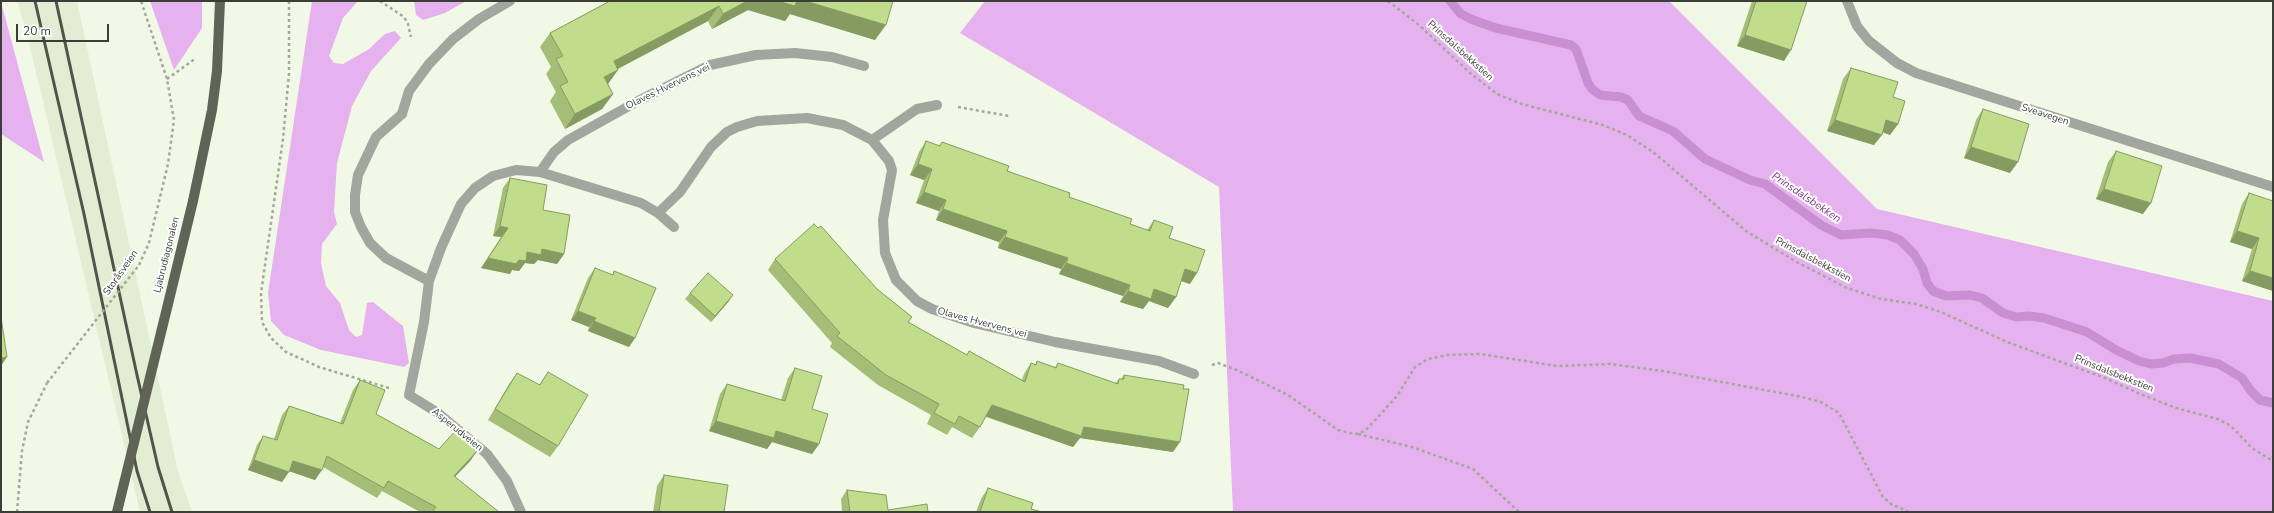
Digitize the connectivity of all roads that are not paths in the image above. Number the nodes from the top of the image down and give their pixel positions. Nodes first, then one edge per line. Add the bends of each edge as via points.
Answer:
1 (220, 1) edge
2 (510, 1) edge
3 (1847, 1) edge
4 (864, 66) dead end
5 (937, 105) road end
6 (872, 140) junction
7 (540, 172) junction
8 (2273, 187) edge
9 (658, 213) junction
10 (674, 227) dead end
11 (429, 280) junction
12 (1194, 374) road end
13 (117, 512) edge
14 (521, 512) edge

1 - 13 main road, Ljabrudiagonalen, bridge via 217,71 206,145
2 - 11 street via 479,19 453,39 428,64 409,91 402,114 376,137 358,176 355,212 367,238 381,253 408,271
3 - 8 street, Sveavegen via 1857,26 1869,41 1897,64 1916,73
4 - 7 street, Olaves Hvervens vei via 832,57 795,53 756,55 710,65 568,140 554,152
5 - 6 street via 917,109
6 - 9 street, Olaves Hvervens vei via 843,125 807,118 757,121 737,127 711,146 680,192
6 - 12 street, Olaves Hvervens vei via 889,161 892,170 883,220 885,253 896,280 917,301 932,310 974,323 1055,342 1158,361
7 - 9 street via 641,203
7 - 11 street via 516,170 493,176 475,188 461,204
9 - 10 street
11 - 14 street, Asperudveien via 424,322 409,395 438,413 487,454 507,481

